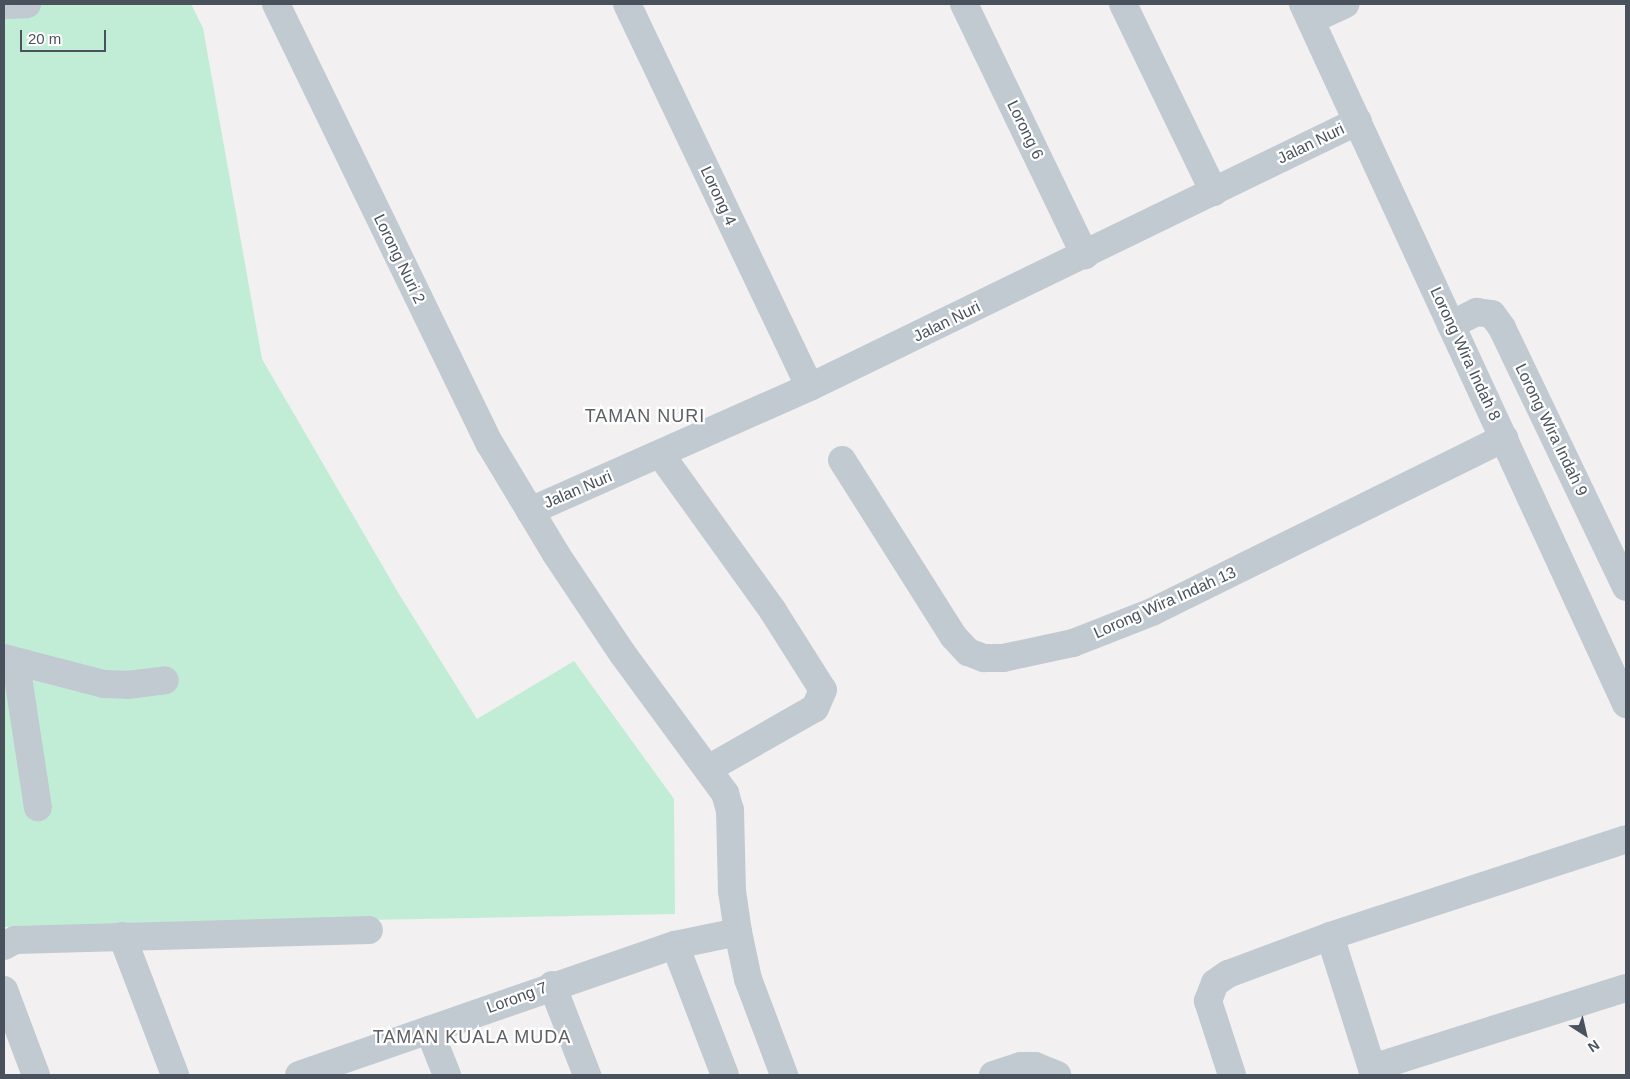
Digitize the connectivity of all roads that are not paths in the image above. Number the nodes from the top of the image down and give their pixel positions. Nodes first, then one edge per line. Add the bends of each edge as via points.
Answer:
1 (27, 4) edge
2 (276, 4) edge
3 (627, 4) edge
4 (964, 4) edge
5 (1123, 4) edge
6 (1345, 4) edge
7 (4, 5) edge
8 (1307, 12) edge
9 (1358, 121) junction
10 (1214, 192) junction
11 (1085, 255) junction
12 (1451, 325) junction
13 (810, 387) junction
14 (1504, 438) junction
15 (661, 455) junction
16 (842, 460) dead end
17 (530, 511) junction
18 (1626, 587) edge
19 (10, 661) edge
20 (165, 680) dead end
21 (1626, 704) edge
22 (708, 769) junction
23 (38, 807) dead end
24 (1626, 839) edge
25 (369, 930) dead end
26 (738, 932) junction
27 (122, 936) junction
28 (1330, 936) junction
29 (675, 945) junction
30 (4, 946) edge
31 (552, 986) junction
32 (1626, 988) edge
33 (4, 990) edge
34 (429, 1030) junction
35 (1373, 1072) edge
36 (36, 1075) edge
37 (175, 1075) edge
38 (299, 1075) edge
39 (447, 1075) edge
40 (587, 1075) edge
41 (725, 1075) edge
42 (784, 1075) edge
43 (992, 1075) edge
44 (1057, 1075) edge
45 (1232, 1075) edge

1 - 7 street
2 - 17 street, Lorong Nuri 2 via 490,444
3 - 13 street, Lorong 4
4 - 11 street, Lorong 6
5 - 10 street
6 - 8 street
8 - 9 street, Lorong Wira Indah 8
9 - 10 street, Jalan Nuri
9 - 12 street, Lorong Wira Indah 8
10 - 11 street, Jalan Nuri
11 - 13 street, Jalan Nuri
12 - 14 street, Lorong Wira Indah 8
12 - 18 street, Lorong Wira Indah 9 via 1477,312 1492,314 1502,328
13 - 15 street, Jalan Nuri
14 - 16 street, Lorong Wira Indah 13 via 1152,612 1073,643 1003,658 984,658 968,652 954,637
14 - 21 street, Lorong Wira Indah 8
15 - 17 street, Jalan Nuri
15 - 22 street via 773,612 822,690 815,708
17 - 22 street, Lorong Nuri 2 via 622,653
19 - 20 street via 104,684 127,685
19 - 23 street
22 - 26 street, Lorong Nuri 2 via 725,793 730,810 732,891
24 - 28 street
25 - 27 street
26 - 29 street, Lorong 7
26 - 42 street, Lorong Nuri 2 via 748,979
27 - 30 street via 15,940
27 - 37 street
28 - 35 street
28 - 45 street via 1228,974 1215,982 1208,1001
29 - 31 street, Lorong 7
29 - 41 street
31 - 34 street, Lorong 7
31 - 40 street
32 - 35 street
33 - 36 street
34 - 38 street, Lorong 7
34 - 39 street
43 - 44 street via 1022,1066 1035,1066

